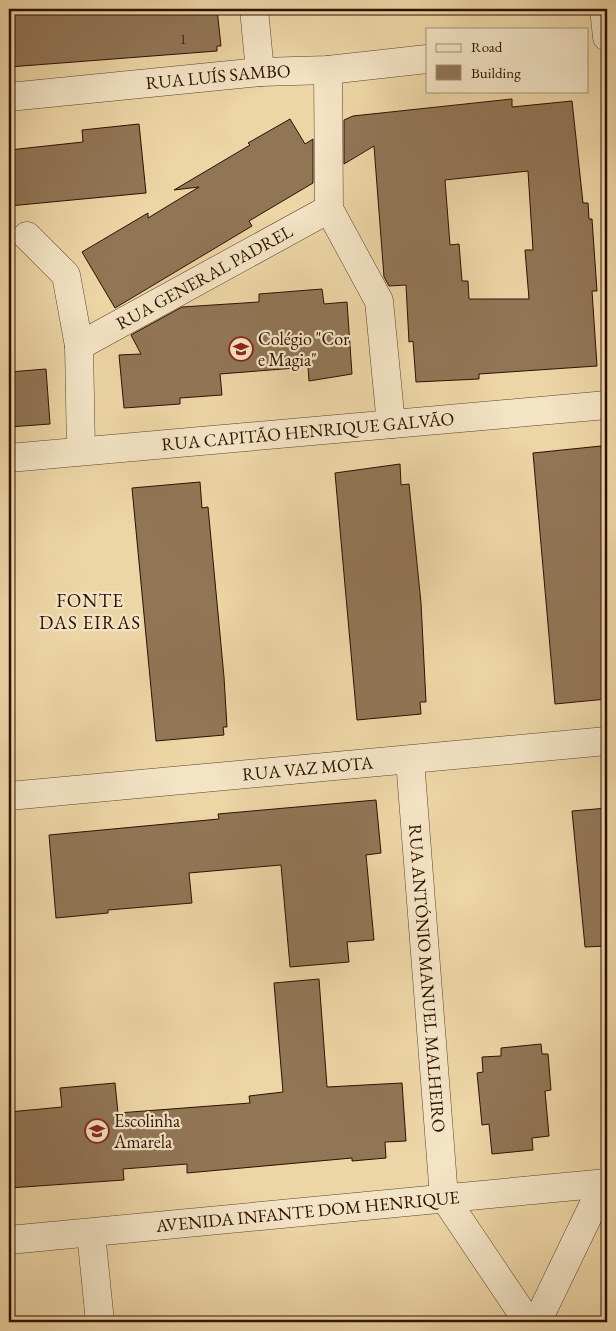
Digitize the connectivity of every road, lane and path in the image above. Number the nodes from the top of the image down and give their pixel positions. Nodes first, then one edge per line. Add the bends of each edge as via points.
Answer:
1 (254, 9) edge
2 (604, 9) edge
3 (607, 37) edge
4 (607, 41) edge
5 (588, 43) edge
6 (426, 60) edge
7 (328, 70) junction
8 (260, 72) junction
9 (9, 97) edge
10 (329, 209) junction
11 (27, 236) dead end
12 (79, 346) junction
13 (607, 405) edge
14 (391, 424) junction
15 (81, 451) junction
16 (9, 458) edge
17 (607, 741) edge
18 (410, 760) junction
19 (9, 796) edge
20 (605, 1183) edge
21 (444, 1197) junction
22 (91, 1233) junction
23 (9, 1240) edge
24 (100, 1322) edge
25 (528, 1322) edge
26 (537, 1322) edge

1 - 8 street
2 - 3 street
4 - 5 street
6 - 7 street, RUA LUÍS SAMBO
7 - 8 street, RUA LUÍS SAMBO
7 - 10 street
8 - 9 street, RUA LUÍS SAMBO
10 - 12 street, RUA GENERAL PADREL
10 - 14 street via 380,301
11 - 12 street via 66,275
12 - 15 street
13 - 14 street, RUA CAPITÃO HENRIQUE GALVÃO
14 - 15 street, RUA CAPITÃO HENRIQUE GALVÃO
15 - 16 street, RUA CAPITÃO HENRIQUE GALVÃO
17 - 18 street, RUA VAZ MOTA
18 - 19 street, RUA VAZ MOTA
18 - 21 street, RUA ANTÓNIO MANUEL MALHEIRO
20 - 21 street, AVENIDA INFANTE DOM HENRIQUE
20 - 26 street
21 - 22 street, AVENIDA INFANTE DOM HENRIQUE
21 - 25 street
22 - 23 street, AVENIDA INFANTE DOM HENRIQUE
22 - 24 street

